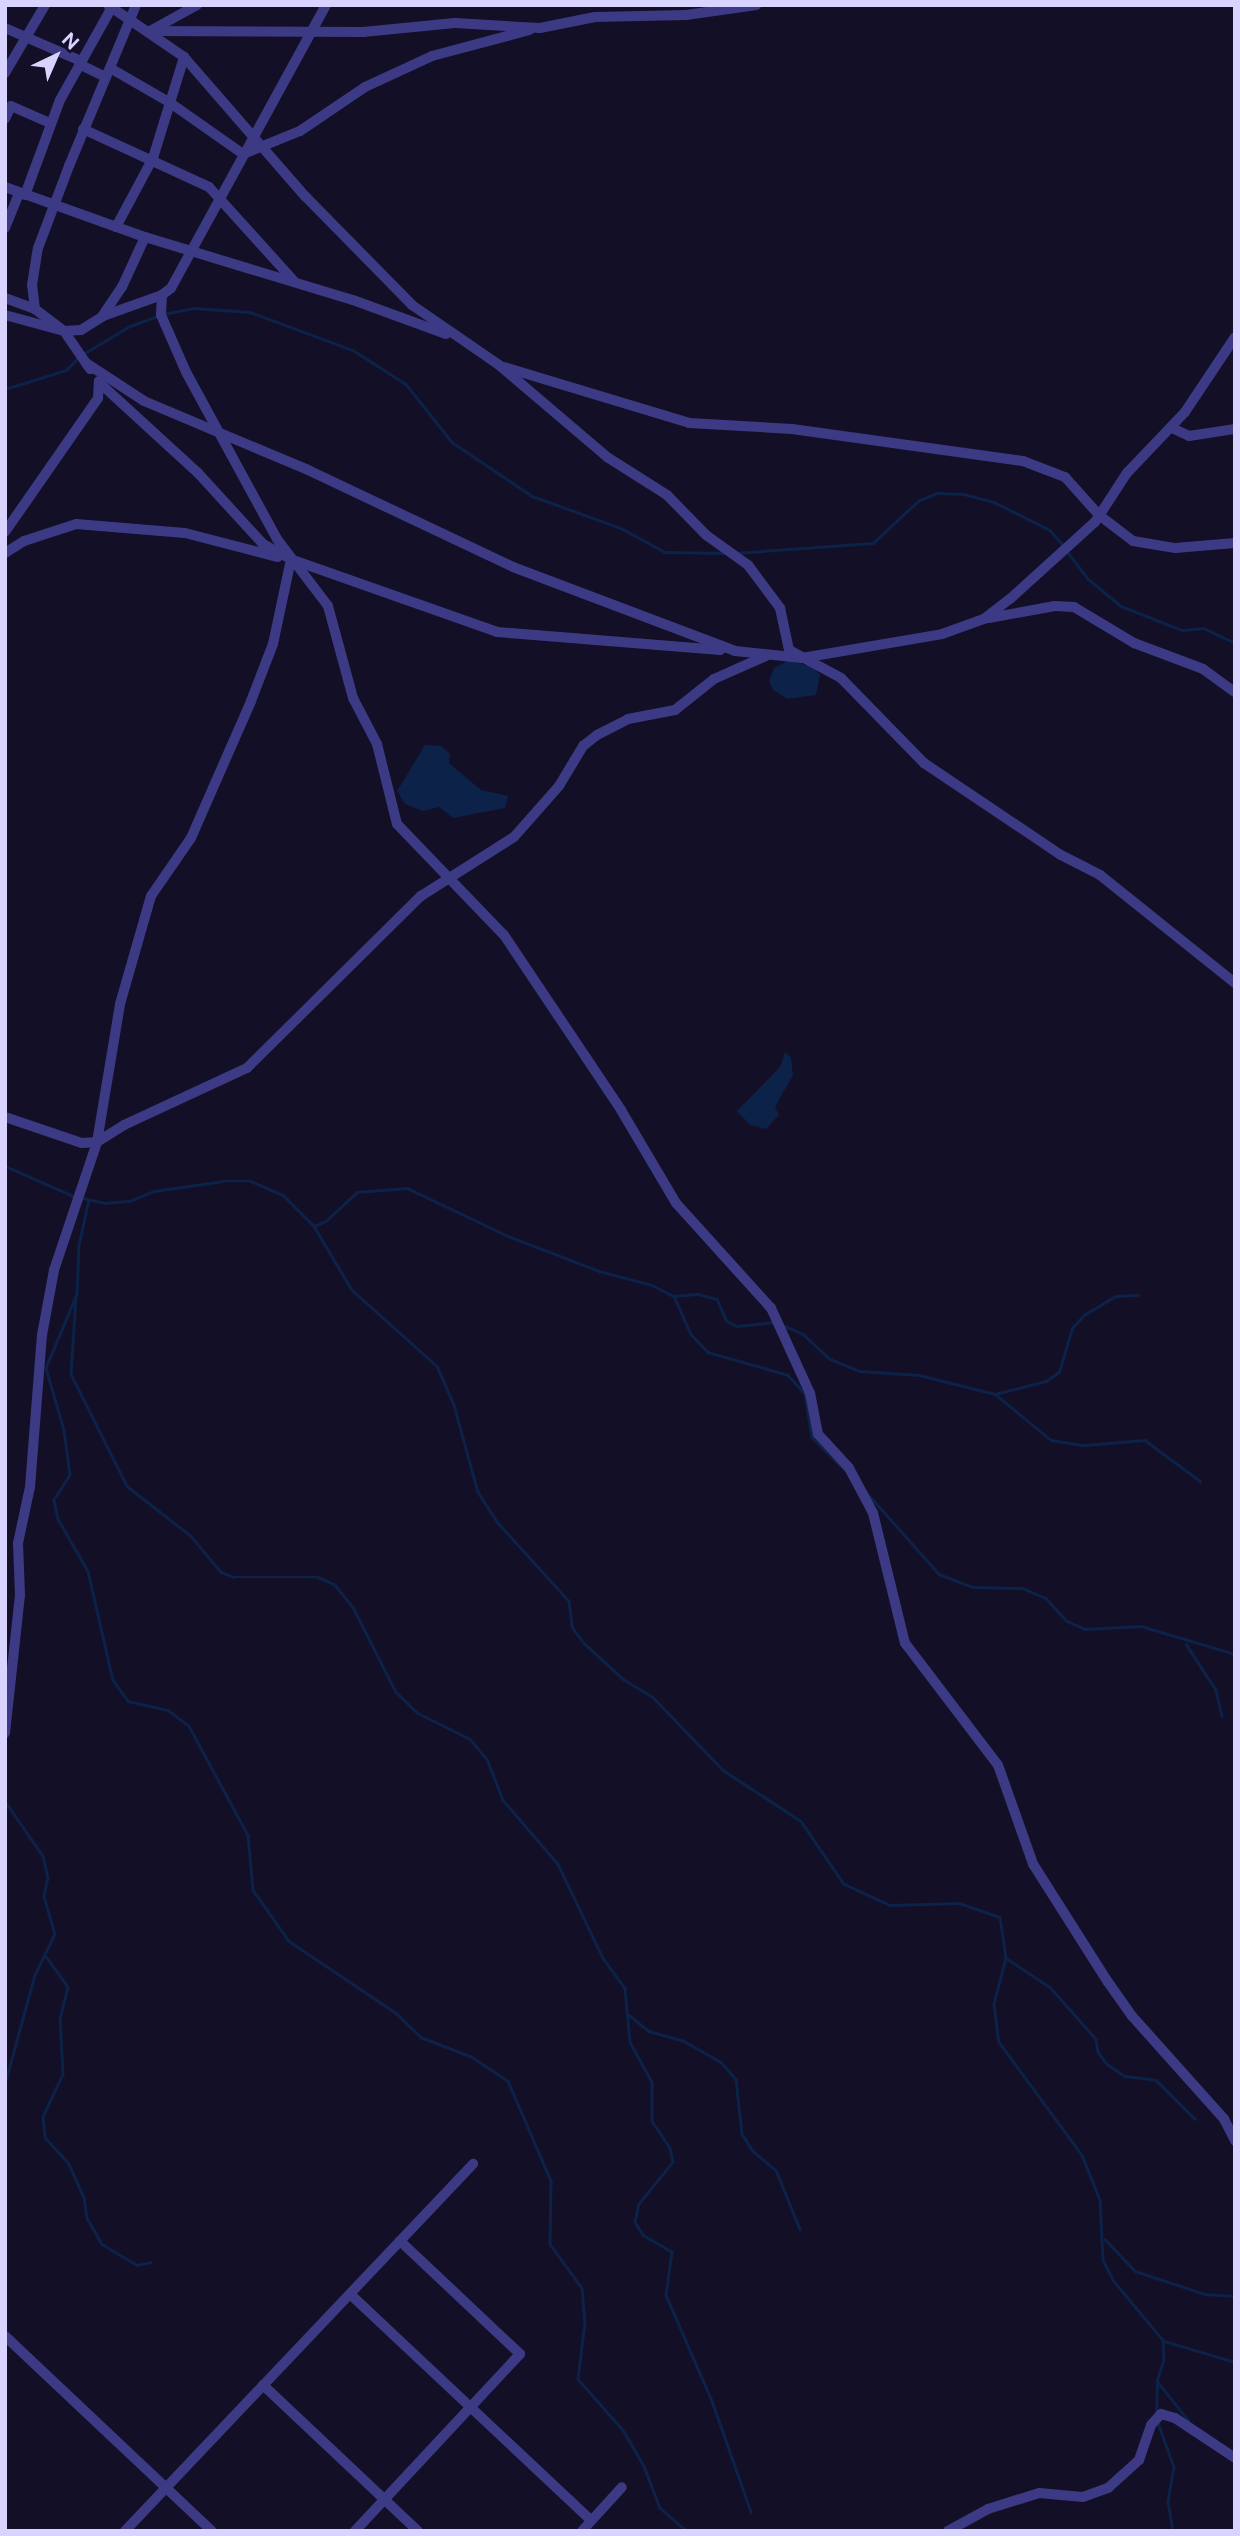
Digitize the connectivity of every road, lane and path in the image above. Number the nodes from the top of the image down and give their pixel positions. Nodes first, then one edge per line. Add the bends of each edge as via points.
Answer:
1 (45, 5) edge
2 (136, 5) edge
3 (197, 5) edge
4 (326, 5) edge
5 (756, 5) edge
6 (110, 6) edge
7 (131, 18) junction
8 (5, 28) edge
9 (540, 28) junction
10 (149, 31) junction
11 (312, 31) junction
12 (24, 37) junction
13 (184, 57) junction
14 (80, 62) junction
15 (108, 72) junction
16 (5, 73) edge
17 (169, 102) junction
18 (5, 119) edge
19 (50, 123) junction
20 (83, 129) junction
21 (254, 132) junction
22 (264, 146) junction
23 (243, 154) junction
24 (153, 158) junction
25 (5, 187) edge
26 (22, 194) junction
27 (220, 198) junction
28 (55, 204) junction
29 (116, 227) junction
30 (5, 228) edge
31 (145, 237) junction
32 (188, 250) junction
33 (295, 282) junction
34 (162, 295) junction
35 (5, 298) edge
36 (19, 305) junction
37 (35, 309) junction
38 (6, 315) edge
39 (103, 316) junction
40 (64, 331) junction
41 (455, 337) junction
42 (1235, 337) edge
43 (86, 363) junction
44 (499, 365) junction
45 (101, 384) junction
46 (1172, 428) junction
47 (1235, 429) edge
48 (224, 435) junction
49 (1099, 515) junction
50 (5, 532) edge
51 (1235, 543) edge
52 (5, 553) edge
53 (291, 559) junction
54 (984, 618) junction
55 (735, 651) junction
56 (770, 655) junction
57 (798, 657) junction
58 (1235, 692) edge
59 (446, 876) junction
60 (1235, 983) edge
61 (5, 1117) edge
62 (97, 1142) junction
63 (5, 1733) edge
64 (1235, 2141) edge
65 (473, 2164) dead end
66 (400, 2241) junction
67 (350, 2294) junction
68 (5, 2336) edge
69 (263, 2385) junction
70 (471, 2408) junction
71 (1235, 2458) edge
72 (622, 2487) dead end
73 (166, 2488) junction
74 (385, 2500) junction
75 (591, 2521) junction
76 (125, 2531) edge
77 (212, 2531) edge
78 (355, 2531) edge
79 (418, 2531) edge
80 (582, 2531) edge
81 (948, 2531) edge

1 - 12 street
2 - 7 street
3 - 10 street
4 - 11 street
5 - 9 street via 686,15 595,17
6 - 7 street
6 - 14 street
7 - 10 street
7 - 15 street
8 - 12 street
9 - 11 street via 455,23 363,32
9 - 22 street via 432,56 365,87 300,131
10 - 11 street
10 - 13 street
11 - 21 street
12 - 14 street
12 - 16 street
13 - 17 street
13 - 21 street
14 - 15 street
14 - 19 street
15 - 17 street
15 - 20 street
17 - 23 street
17 - 24 street
18 - 19 street via 11,106
19 - 26 street
20 - 24 street
20 - 28 street
21 - 22 street
21 - 23 street
22 - 23 street
22 - 41 street via 304,196 372,265
23 - 27 street
24 - 27 street
24 - 29 street
25 - 26 street
26 - 28 street
26 - 30 street
27 - 32 street
27 - 33 street
28 - 29 street
28 - 37 street via 38,248 31,299
29 - 31 street
31 - 32 street
31 - 39 street
32 - 33 street
32 - 34 street via 171,288
33 - 41 street
34 - 39 street
34 - 48 street via 161,315 186,372
35 - 36 street
36 - 37 street
36 - 38 street
37 - 40 street
38 - 40 street
39 - 40 street via 80,330
40 - 43 street
41 - 44 street
42 - 46 street
43 - 45 street
43 - 48 street via 144,401
44 - 49 street via 689,423 792,429 1023,461 1065,477
44 - 57 street via 561,423 667,495 706,534 748,565 780,608 786,645
45 - 50 street via 98,398
45 - 53 street via 198,473 263,544
46 - 47 street via 1189,436
46 - 49 street via 1127,473
48 - 53 street
48 - 55 street via 513,567
49 - 51 street via 1125,537 1154,547
49 - 54 street via 1044,571
52 - 53 street via 56,528 76,524 185,533
53 - 55 street via 497,632
53 - 59 street via 321,591 328,606 353,698 377,744 397,824
53 - 62 street via 273,644 251,701 191,838 151,895 120,1003
54 - 57 street via 942,634
54 - 58 street via 1074,607 1134,643 1203,669
55 - 56 street
56 - 57 street
56 - 59 street via 730,669 675,710 628,719 597,735 583,746 559,786 514,837
57 - 60 street via 841,678 924,763 1111,883
59 - 62 street via 280,1031 247,1068
59 - 64 street via 503,936 621,1110 676,1203 771,1308 810,1394 818,1434 849,1468 873,1513 905,1643 998,1765 1033,1864 1108,1982 1132,2017 1224,2119
61 - 62 street via 82,1143
62 - 63 street via 54,1270 42,1335 30,1487 18,1543 20,1595
65 - 66 street
66 - 67 street
66 - 70 street via 520,2354
67 - 69 street
67 - 70 street
68 - 73 street
69 - 73 street
69 - 74 street
70 - 74 street
70 - 75 street
71 - 81 street via 1175,2418 1161,2414 1151,2425 1139,2460 1108,2488 1083,2497 1039,2493 988,2509
72 - 75 street
73 - 76 street
73 - 77 street
74 - 78 street
74 - 79 street
75 - 80 street

